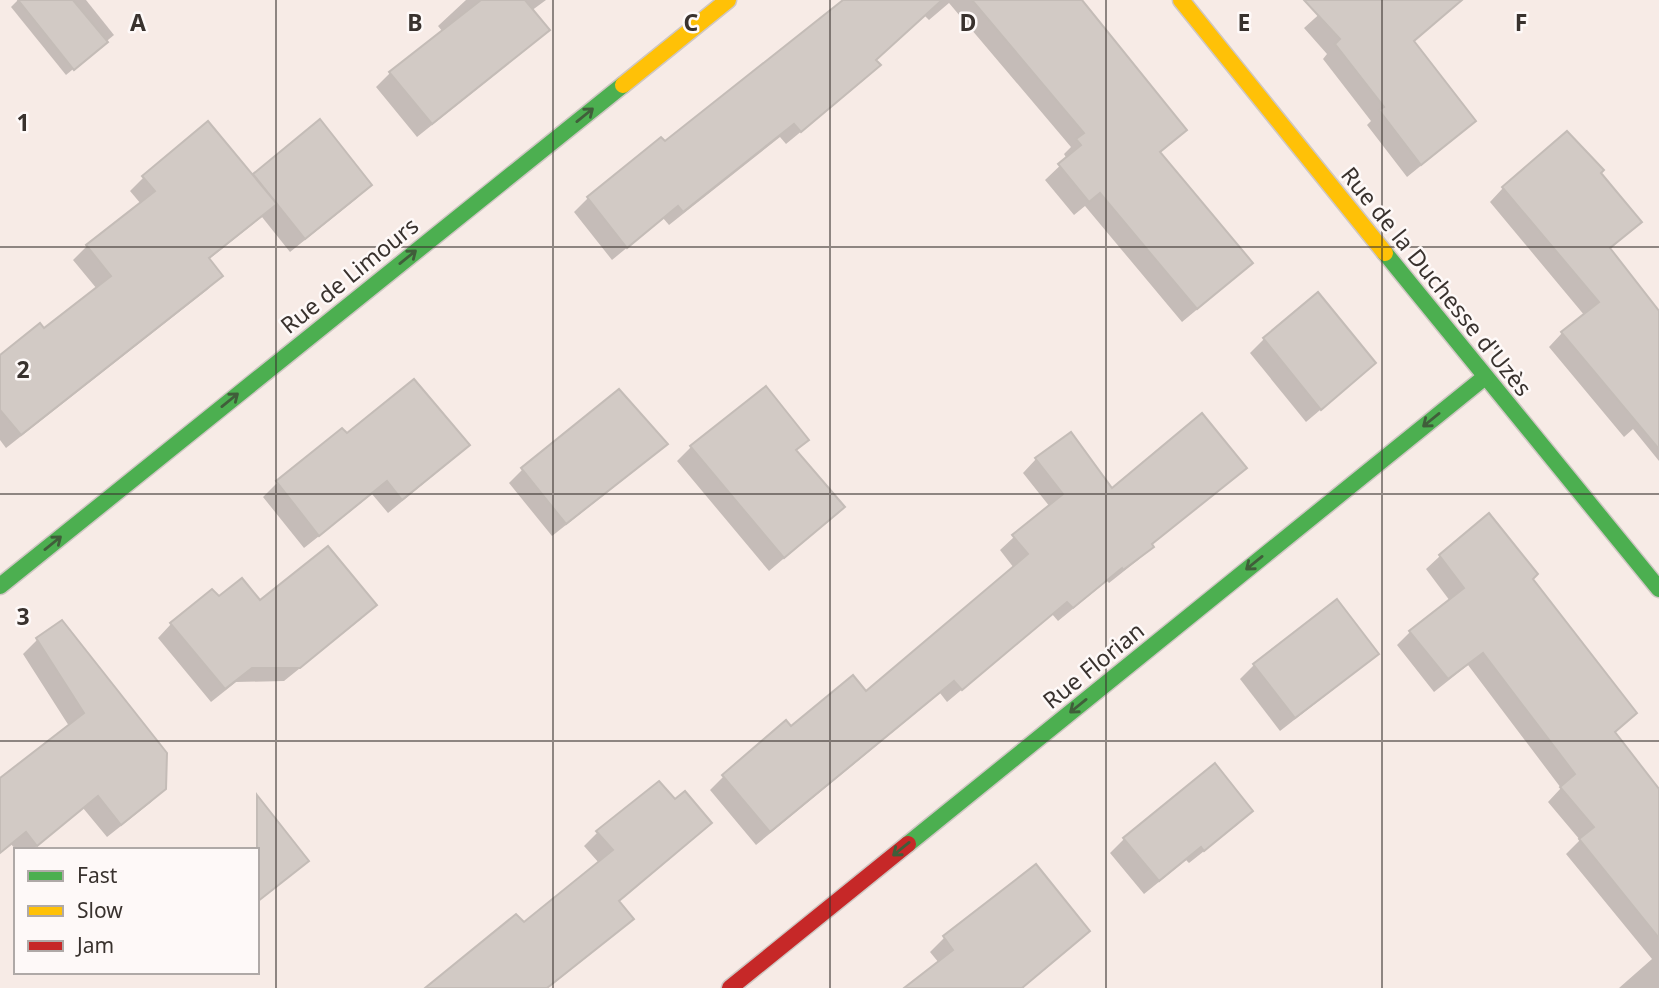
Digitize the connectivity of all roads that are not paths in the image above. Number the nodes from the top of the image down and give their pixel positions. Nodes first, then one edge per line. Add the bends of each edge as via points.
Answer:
1 (728, 0) edge
2 (1181, 0) edge
3 (1485, 377) junction
4 (0, 586) edge
5 (1659, 589) edge
6 (730, 988) edge

4 -> 1 street, Rue de Limours
2 - 3 street, Rue de la Duchesse d'Uzès
3 - 5 street, Rue de la Duchesse d'Uzès
3 -> 6 street, Rue Florian

